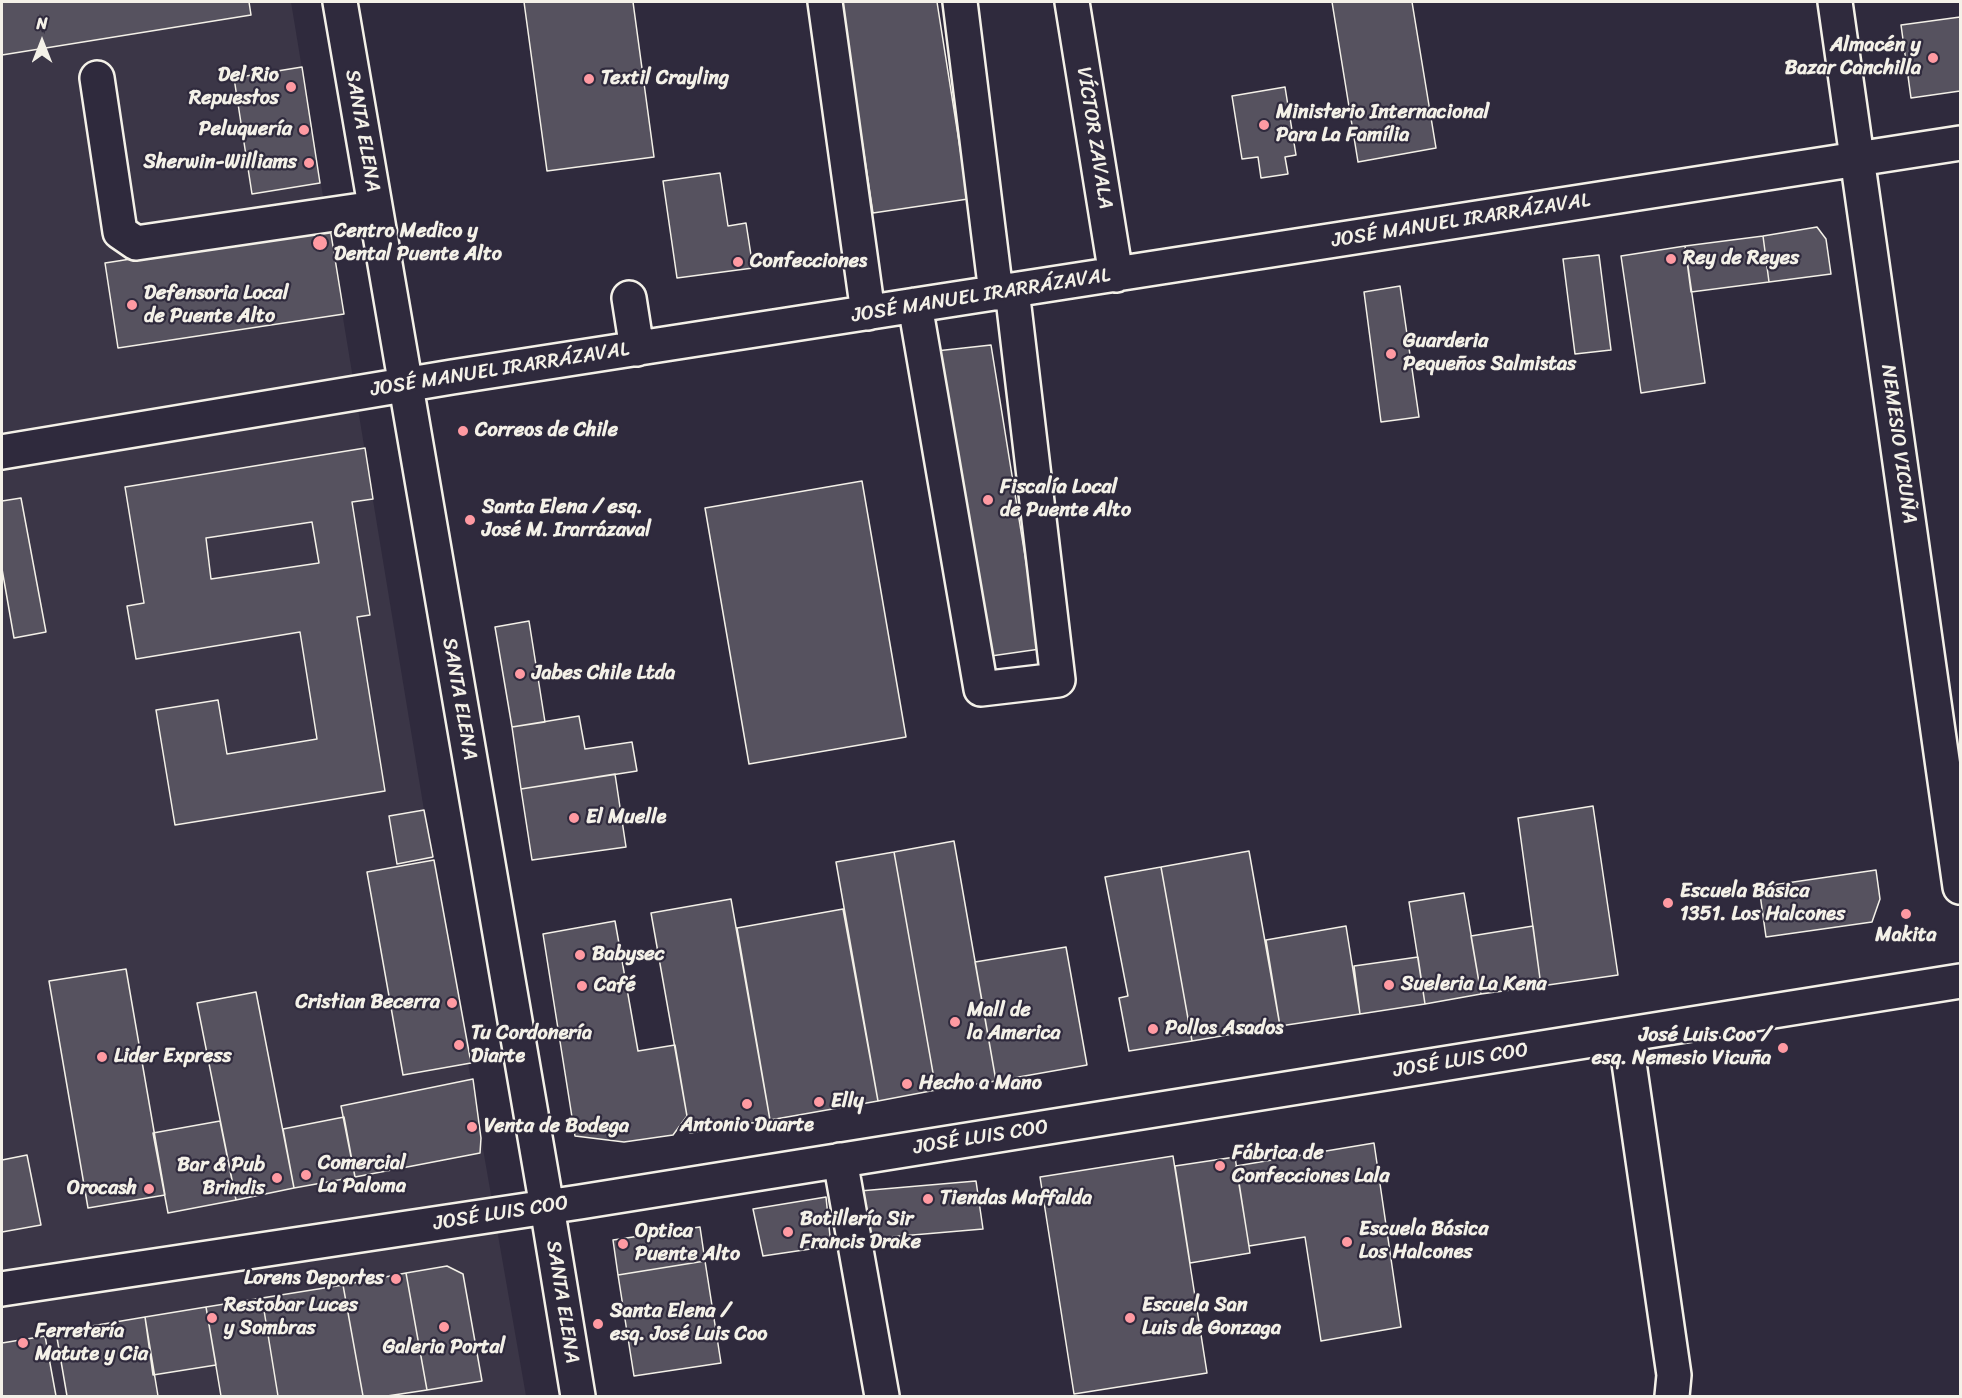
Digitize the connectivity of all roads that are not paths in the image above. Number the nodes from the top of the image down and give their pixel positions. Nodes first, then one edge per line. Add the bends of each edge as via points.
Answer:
1 (340, 2) edge
2 (825, 2) edge
3 (960, 2) edge
4 (1072, 2) edge
5 (1835, 2) edge
6 (97, 78) dead end
7 (1960, 143) edge
8 (1857, 159) junction
9 (375, 208) junction
10 (1116, 275) junction
11 (1004, 292) junction
12 (629, 298) dead end
13 (915, 305) junction
14 (868, 313) junction
15 (637, 349) junction
16 (404, 385) junction
17 (2, 452) edge
18 (1960, 887) edge
19 (1960, 981) edge
20 (1625, 1035) junction
21 (840, 1160) junction
22 (547, 1207) junction
23 (2, 1289) edge
24 (578, 1396) edge
25 (882, 1396) edge
26 (1672, 1396) edge

1 - 9 street, SANTA ELENA
2 - 14 street
3 - 11 street
4 - 10 street, VÍCTOR ZAVALA
5 - 8 street, NEMESIO VICUÑA
6 - 9 street via 120,232 136,243
7 - 8 street, JOSÉ MANUEL IRARRÁZAVAL
8 - 10 street, JOSÉ MANUEL IRARRÁZAVAL
8 - 18 street, NEMESIO VICUÑA
9 - 16 street, SANTA ELENA
10 - 11 street, JOSÉ MANUEL IRARRÁZAVAL
11 - 13 street, JOSÉ MANUEL IRARRÁZAVAL
11 - 13 street via 1058,680 981,689
12 - 15 street
13 - 14 street, JOSÉ MANUEL IRARRÁZAVAL
14 - 15 street, JOSÉ MANUEL IRARRÁZAVAL
15 - 16 street, JOSÉ MANUEL IRARRÁZAVAL
16 - 17 street, JOSÉ MANUEL IRARRÁZAVAL
16 - 22 street, SANTA ELENA
19 - 20 street, JOSÉ LUIS COO
20 - 21 street, JOSÉ LUIS COO
20 - 26 street via 1674,1375
21 - 22 street, JOSÉ LUIS COO
21 - 25 street
22 - 23 street, JOSÉ LUIS COO
22 - 24 street, SANTA ELENA

